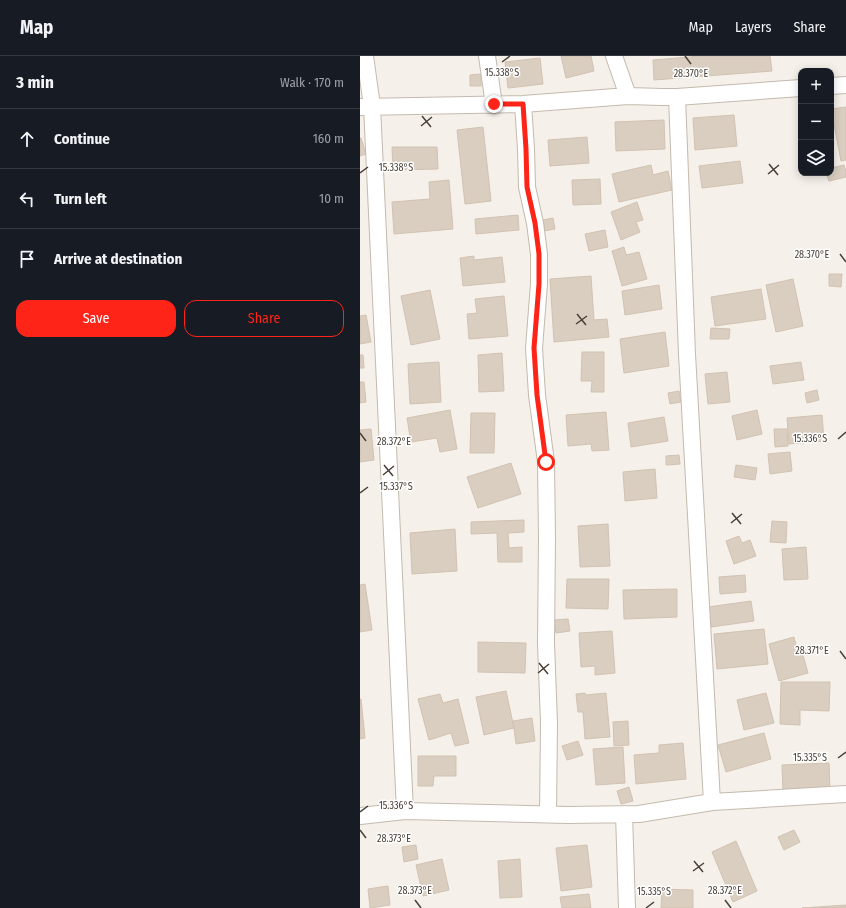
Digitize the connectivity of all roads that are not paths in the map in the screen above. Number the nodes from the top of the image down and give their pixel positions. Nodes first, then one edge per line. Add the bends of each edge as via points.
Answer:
1 (365, 56) edge
2 (487, 56) edge
3 (614, 56) edge
4 (846, 85) edge
5 (834, 86) edge
6 (798, 88) edge
7 (628, 96) junction
8 (677, 97) junction
9 (494, 104) junction
10 (523, 104) junction
11 (366, 106) edge
12 (846, 794) edge
13 (712, 802) junction
14 (405, 811) junction
15 (548, 814) junction
16 (624, 814) junction
17 (360, 816) edge
18 (627, 908) edge

1 - 11 street
2 - 9 street
3 - 7 street
4 - 5 street
6 - 8 street
7 - 8 street
7 - 10 street
8 - 13 street via 687,354
9 - 10 street
9 - 11 street
10 - 15 street via 527,187 539,254 534,348 546,462
11 - 14 street
12 - 13 street
13 - 16 street via 639,814
14 - 15 street
14 - 17 street
15 - 16 street
16 - 18 street

